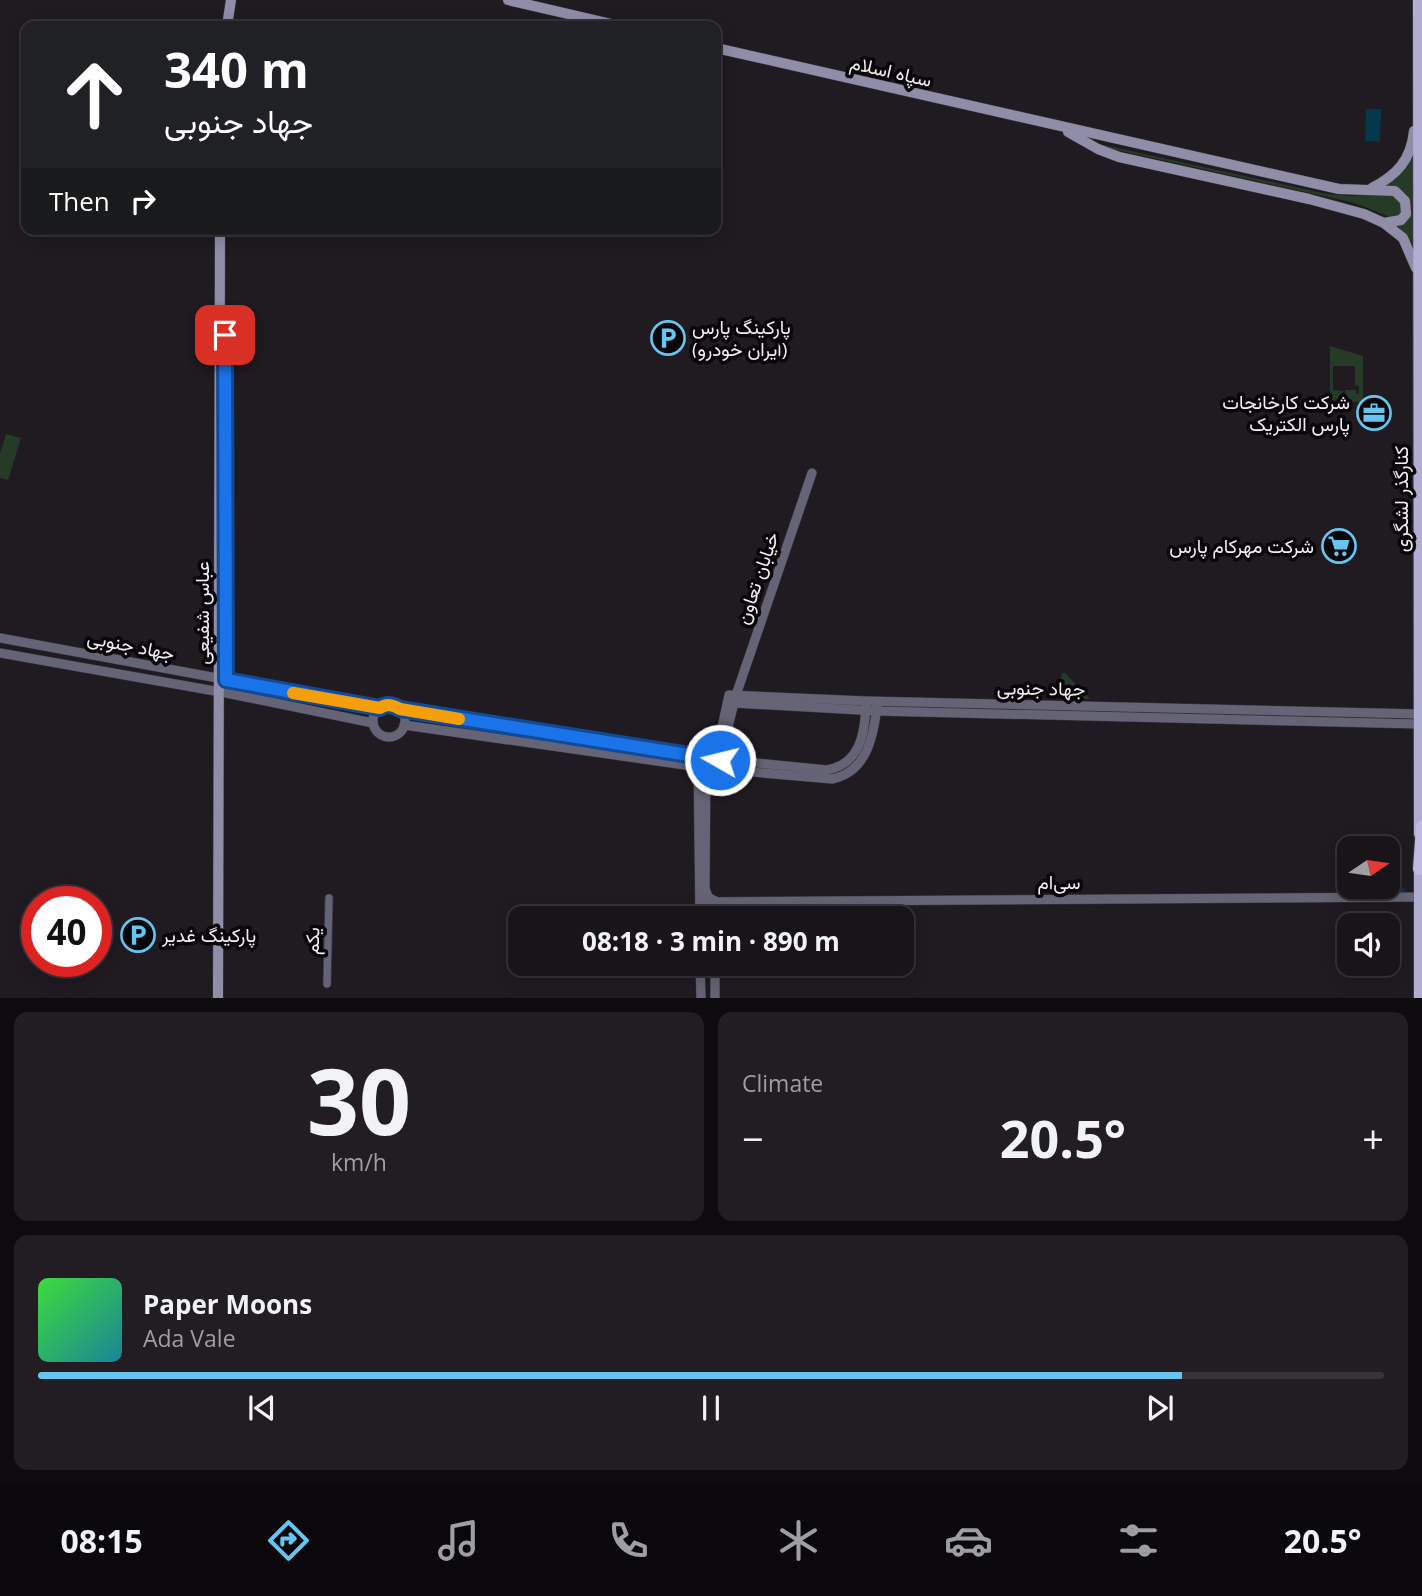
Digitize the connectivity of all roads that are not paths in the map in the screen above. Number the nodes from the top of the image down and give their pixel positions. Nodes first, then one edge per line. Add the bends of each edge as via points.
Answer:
1 (230, 0) edge
2 (508, 0) edge
3 (1418, 0) edge
4 (226, 21) edge
5 (598, 21) edge
6 (721, 49) edge
7 (1418, 92) junction
8 (1059, 126) junction
9 (1366, 190) junction
10 (1384, 223) junction
11 (222, 235) edge
12 (1419, 275) junction
13 (812, 473) dead end
14 (0, 638) edge
15 (0, 653) edge
16 (222, 680) junction
17 (223, 692) junction
18 (735, 699) junction
19 (866, 706) junction
20 (877, 706) junction
21 (380, 708) junction
22 (400, 709) junction
23 (1419, 719) junction
24 (373, 723) junction
25 (404, 725) junction
26 (709, 763) junction
27 (1422, 827) edge
28 (1419, 869) junction
29 (1419, 897) junction
30 (329, 898) dead end
31 (715, 901) junction
32 (699, 902) junction
33 (699, 906) edge
34 (715, 906) edge
35 (700, 976) edge
36 (715, 976) edge
37 (327, 984) dead end
38 (218, 998) edge
39 (224, 998) edge
40 (701, 998) edge
41 (715, 998) edge
42 (1419, 998) edge

1 - 4 main road
2 - 5 main road
3 - 7 main road, کنارگذر لشگری
6 - 8 main road, سپاه اسلام
7 - 9 main road via 1406,160 1392,176
7 - 12 main road, کنارگذر لشگری
8 - 9 main road, سپاه اسلام via 1339,189
8 - 10 main road, سپاه اسلام via 1119,157 1309,199
9 - 10 main road, سپاه اسلام via 1395,191 1405,201 1406,214 1401,220
10 - 12 main road via 1403,238
11 - 16 main road, عباس شفیعی
12 - 23 main road, کنارگذر لشگری
13 - 18 street, خیابان تعاون
14 - 16 street, جهاد جنوبی
15 - 17 street, جهاد جنوبی
16 - 17 main road, عباس شفیعی
16 - 21 street, جهاد جنوبی
17 - 24 street, جهاد جنوبی
17 - 38 main road, عباس شفیعی
17 - 39 main road, عباس شفیعی
18 - 19 street, جهاد جنوبی
18 - 26 street via 729,695
19 - 20 street, جهاد جنوبی
19 - 26 street via 857,751 841,768
20 - 23 street, جهاد جنوبی
20 - 26 street via 864,757 846,776 832,779
21 - 22 street
21 - 24 street
22 - 25 street
22 - 26 street
23 - 28 main road, کنارگذر لشگری
24 - 25 street via 388,737 397,735
25 - 26 street
26 - 31 street via 705,888
26 - 32 street
27 - 28 highway
28 - 29 main road, کنارگذر لشگری
29 - 31 street, سی‌ام
29 - 42 main road, کنارگذر لشگری
30 - 37 street, یکم
31 - 32 street, سی‌ام
31 - 34 street
32 - 33 street
35 - 40 street
36 - 41 street

